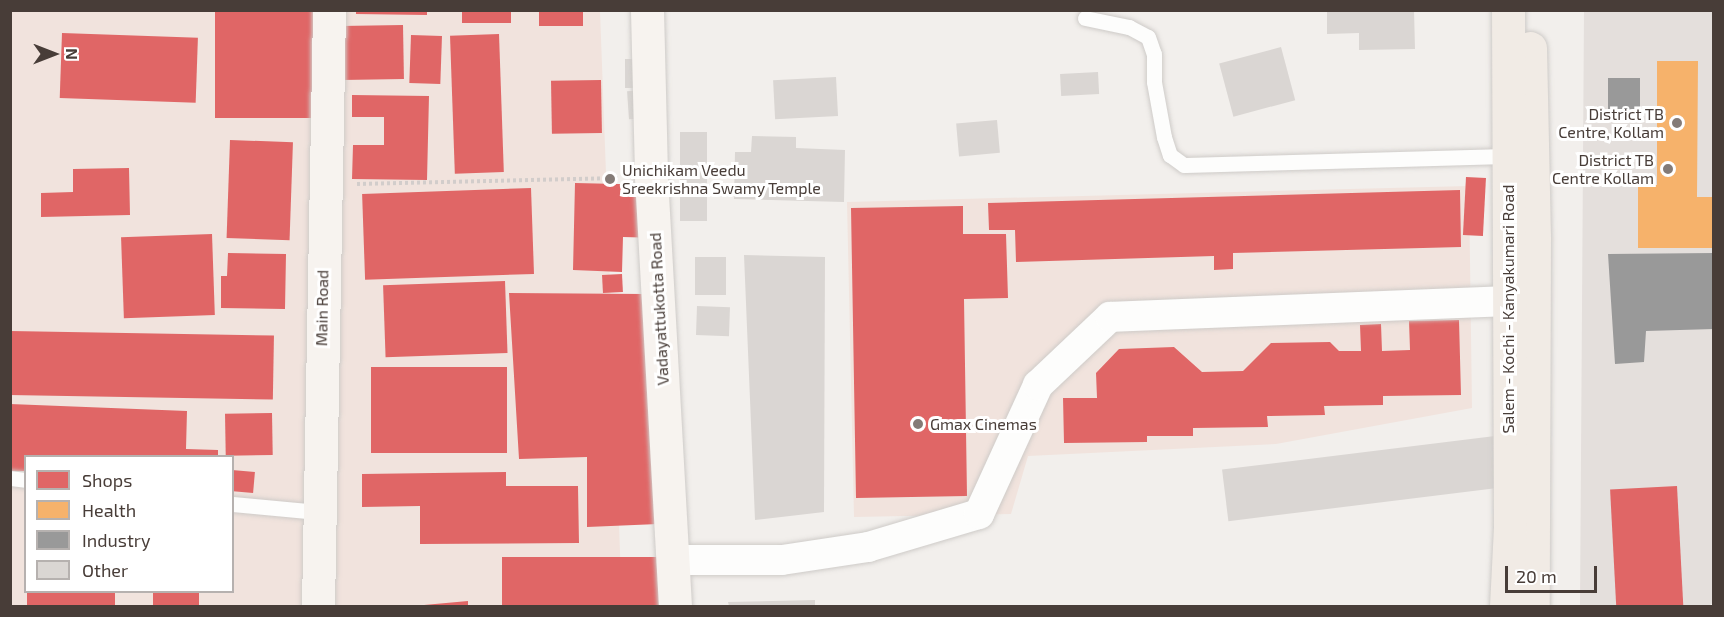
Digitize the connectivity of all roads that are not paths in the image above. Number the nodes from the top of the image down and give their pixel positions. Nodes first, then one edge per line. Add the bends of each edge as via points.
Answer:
1 (329, 10) edge
2 (647, 10) edge
3 (1508, 10) edge
4 (1528, 10) edge
5 (1086, 18) dead end
6 (1507, 156) junction
7 (1507, 301) junction
8 (234, 504) edge
9 (319, 512) junction
10 (674, 560) junction
11 (318, 606) edge
12 (675, 606) edge
13 (1506, 606) edge
14 (1533, 606) edge

1 - 9 main road, Main Road
2 - 10 main road, Vadayattukotta Road via 651,177
3 - 6 main road, Salem - Kochi - Kanyakumari Road
4 - 14 main road, Salem - Kochi - Kanyakumari Road via 1534,237
5 - 6 lane via 1129,27 1148,37 1154,54 1154,82 1164,137 1170,155 1184,165
6 - 7 main road, Salem - Kochi - Kanyakumari Road
7 - 10 street via 1110,317 1038,385 979,514 868,547 782,560
7 - 13 main road, Salem - Kochi - Kanyakumari Road via 1510,527
8 - 9 lane
9 - 11 main road, Main Road
10 - 12 main road, Vadayattukotta Road

